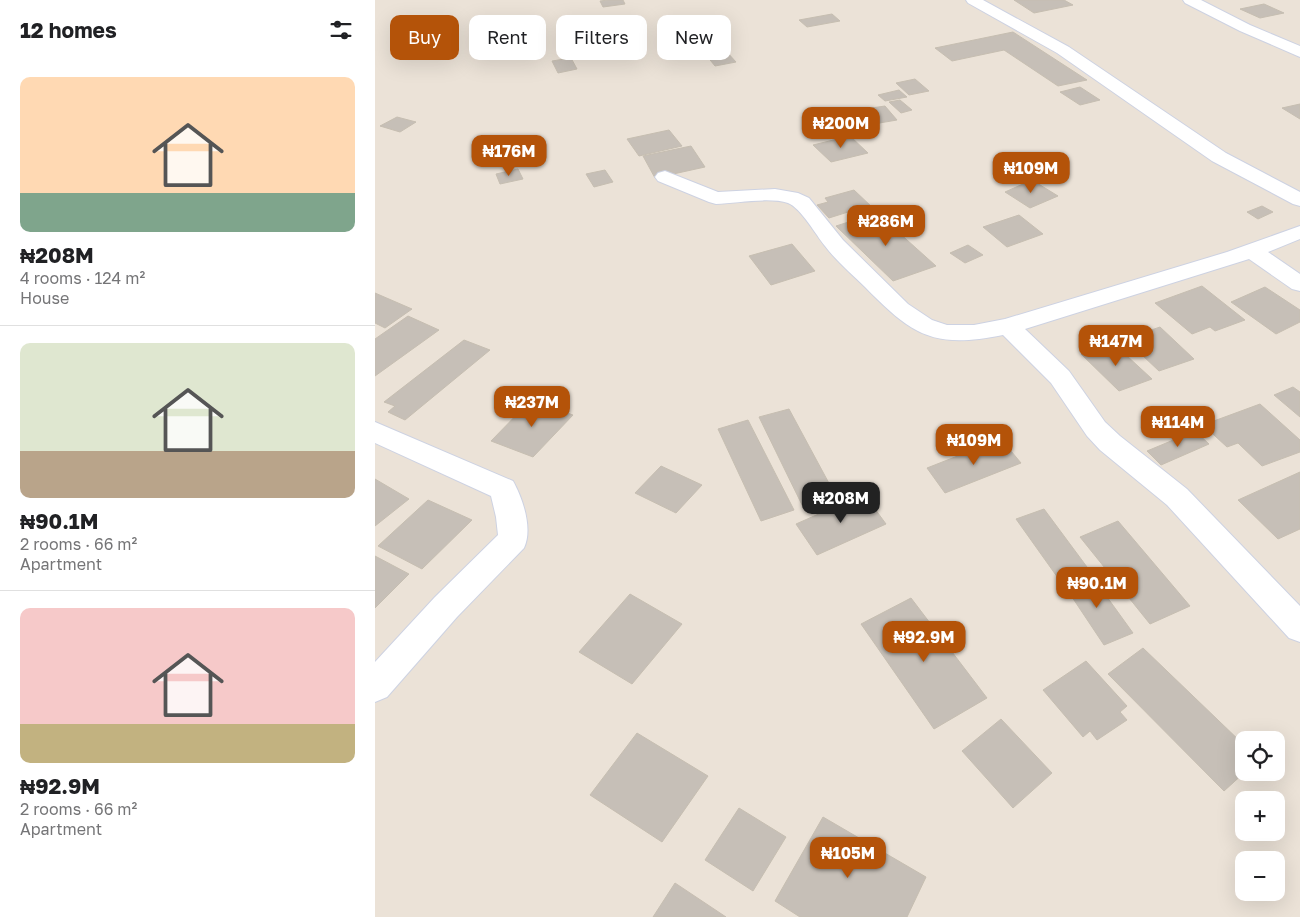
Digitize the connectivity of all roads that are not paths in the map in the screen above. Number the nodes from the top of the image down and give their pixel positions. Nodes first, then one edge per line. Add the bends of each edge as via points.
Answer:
1 (973, 0) edge
2 (1190, 0) edge
3 (1300, 52) edge
4 (665, 177) dead end
5 (1300, 200) edge
6 (1300, 232) edge
7 (1252, 251) junction
8 (1300, 284) edge
9 (1008, 326) junction
10 (375, 432) edge
11 (1300, 628) edge
12 (375, 686) edge

1 - 5 street via 1063,50 1219,156
2 - 3 street
4 - 9 street via 716,198 791,196 802,202 835,245 894,303 923,324 945,333 974,333
6 - 7 street
7 - 8 street
7 - 9 street
9 - 11 street via 1060,378 1110,443 1177,497
10 - 12 street via 503,489 511,516 513,539

